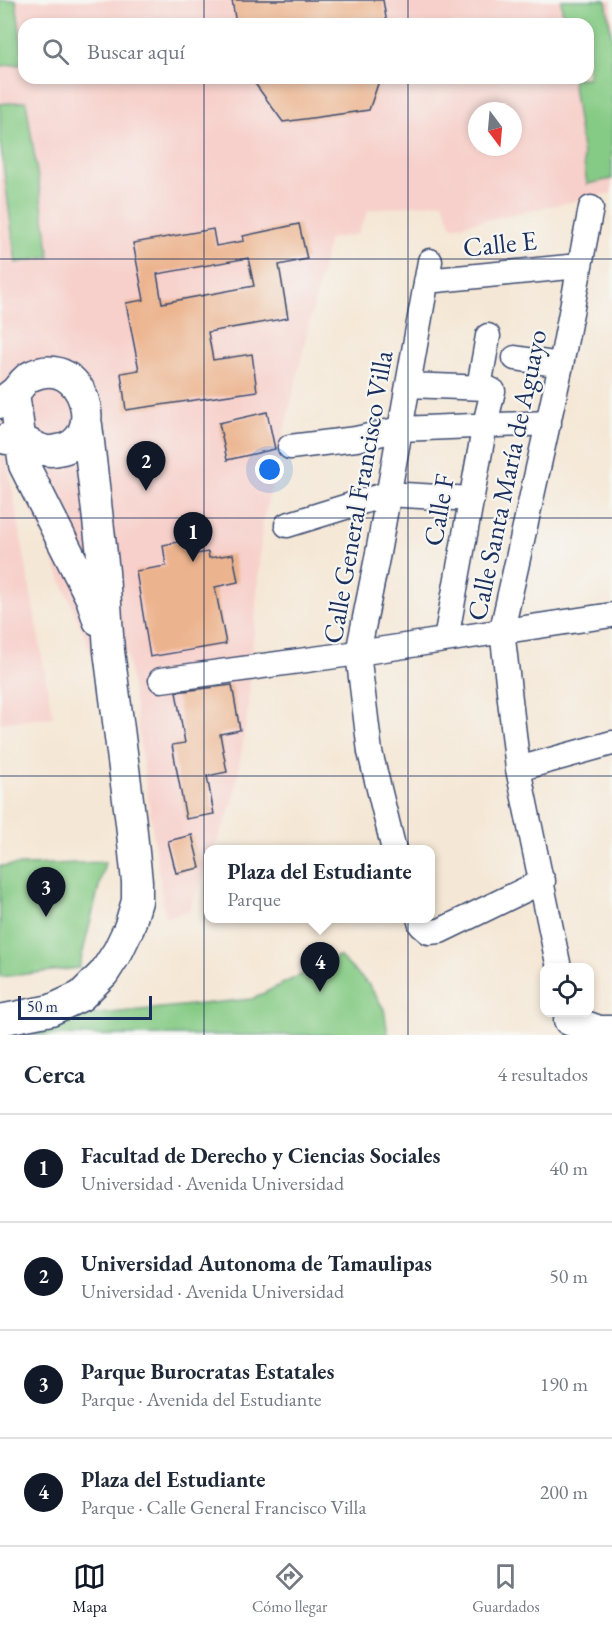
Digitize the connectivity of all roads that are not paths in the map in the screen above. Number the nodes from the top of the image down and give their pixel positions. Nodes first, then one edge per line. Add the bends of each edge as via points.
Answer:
1 (591, 208) dead end
2 (579, 266) junction
3 (428, 271) joint
4 (488, 336) dead end
5 (515, 358) dead end
6 (561, 365) junction
7 (408, 385) junction
8 (486, 389) junction
9 (7, 398) edge
10 (549, 423) junction
11 (484, 424) junction
12 (87, 425) junction
13 (400, 429) junction
14 (10, 439) edge
15 (290, 447) dead end
16 (387, 494) junction
17 (472, 500) junction
18 (287, 525) dead end
19 (612, 615) edge
20 (502, 630) junction
21 (447, 639) junction
22 (109, 651) junction
23 (358, 653) junction
24 (161, 680) dead end
25 (612, 743) edge
26 (518, 769) junction
27 (393, 845) edge
28 (543, 881) junction
29 (424, 925) edge
30 (558, 963) edge
31 (0, 1020) edge
32 (566, 1022) edge
33 (612, 1031) edge

1 - 2 street, Calle Santa María de Aguayo
2 - 3 street, Calle E
2 - 6 street, Calle Santa María de Aguayo
3 - 7 street, Calle General Francisco Villa
4 - 8 street, Calle F
5 - 6 street
6 - 10 street, Calle Santa María de Aguayo
7 - 8 street
7 - 13 street, Calle General Francisco Villa
8 - 11 street, Calle F
9 - 12 main road via 28,377 42,371 59,372 83,394
9 - 14 main road
10 - 11 street
10 - 20 street, Calle Santa María de Aguayo
11 - 13 street
11 - 17 street, Calle F
12 - 14 main road via 77,443 61,450 43,452
12 - 22 main road
13 - 15 street
13 - 16 street, Calle General Francisco Villa
14 - 22 main road via 91,598
16 - 17 street
16 - 18 street
16 - 23 street, Calle General Francisco Villa
17 - 21 street, Calle F
19 - 20 street
20 - 21 street
20 - 26 street, Calle Santa María de Aguayo
21 - 23 street
22 - 31 main road via 137,901 129,928 104,973 81,996 51,1010
23 - 24 street
23 - 27 street, Calle General Francisco Villa via 370,752
25 - 26 street
26 - 28 street, Calle Santa María de Aguayo
28 - 29 street via 440,931
28 - 30 street, Calle Santa María de Aguayo
32 - 33 main road

